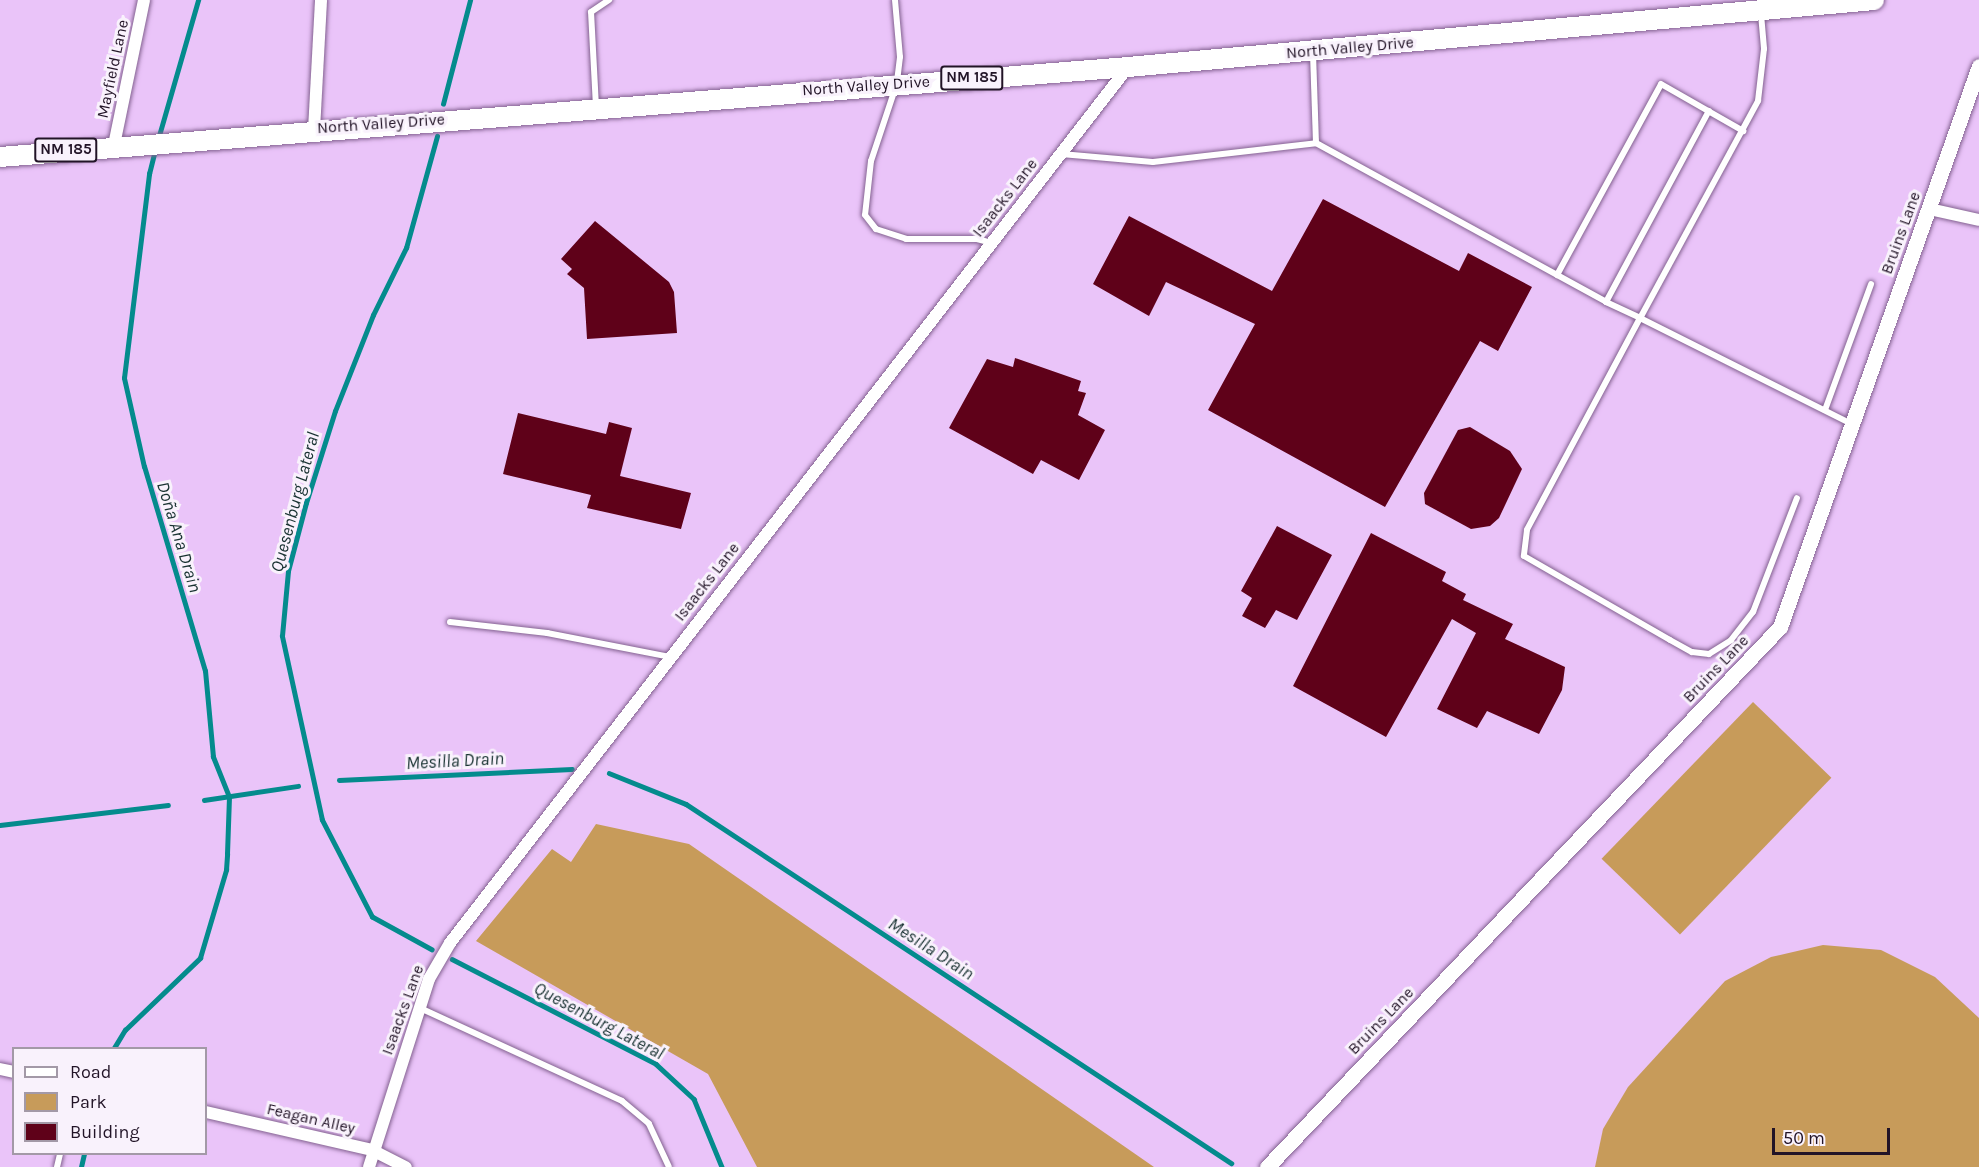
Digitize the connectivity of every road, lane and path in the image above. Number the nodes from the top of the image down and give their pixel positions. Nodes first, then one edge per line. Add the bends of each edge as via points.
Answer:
1 (144, 0) edge
2 (321, 0) edge
3 (609, 0) edge
4 (896, 0) edge
5 (1864, 1) edge
6 (1762, 7) edge
7 (1313, 51) junction
8 (1979, 66) edge
9 (1128, 67) junction
10 (897, 83) junction
11 (596, 108) junction
12 (1709, 111) junction
13 (314, 130) junction
14 (1743, 131) junction
15 (1316, 143) junction
16 (123, 144) junction
17 (1061, 154) junction
18 (0, 157) edge
19 (1929, 209) junction
20 (1979, 220) edge
21 (992, 243) junction
22 (1557, 275) junction
23 (1871, 284) dead end
24 (1606, 302) junction
25 (1640, 318) junction
26 (1826, 410) junction
27 (1852, 424) junction
28 (1797, 498) dead end
29 (450, 622) dead end
30 (670, 657) junction
31 (419, 1008) junction
32 (207, 1112) edge
33 (372, 1150) junction
34 (369, 1167) edge
35 (406, 1167) edge
36 (669, 1167) edge
37 (1267, 1167) edge

1 - 16 street, Mayfield Lane
2 - 13 street
3 - 11 lane via 591,12
4 - 10 lane via 900,57
5 - 6 main road, North Valley Drive / NM 185
6 - 7 main road, North Valley Drive / NM 185
6 - 14 lane via 1761,91
7 - 9 main road, North Valley Drive / NM 185
7 - 15 lane
8 - 19 street, Bruins Lane
9 - 10 main road, North Valley Drive / NM 185
9 - 17 street, Isaacks Lane
10 - 11 main road, North Valley Drive / NM 185
10 - 21 lane via 872,161 866,215 876,229 906,239 977,239
11 - 13 main road, North Valley Drive / NM 185
12 - 14 lane
12 - 22 lane via 1661,84
12 - 24 lane
13 - 16 main road, North Valley Drive / NM 185
14 - 25 lane
15 - 17 lane via 1154,162
15 - 22 lane
16 - 18 main road, North Valley Drive / NM 185
17 - 21 street, Isaacks Lane
19 - 20 street
19 - 27 street, Bruins Lane
21 - 30 street, Isaacks Lane
22 - 24 lane
23 - 26 lane
24 - 25 lane
25 - 26 lane
25 - 28 lane via 1527,530 1524,556 1692,652 1709,654 1731,640 1753,612
26 - 27 lane
27 - 37 street, Bruins Lane via 1780,627
29 - 30 lane via 547,633
30 - 31 street, Isaacks Lane via 458,930 429,979
31 - 33 street, Isaacks Lane
31 - 36 lane via 622,1101 649,1124
32 - 33 street, Feagan Alley
33 - 34 street, Isaacks Lane
33 - 35 street, Feagan Alley

